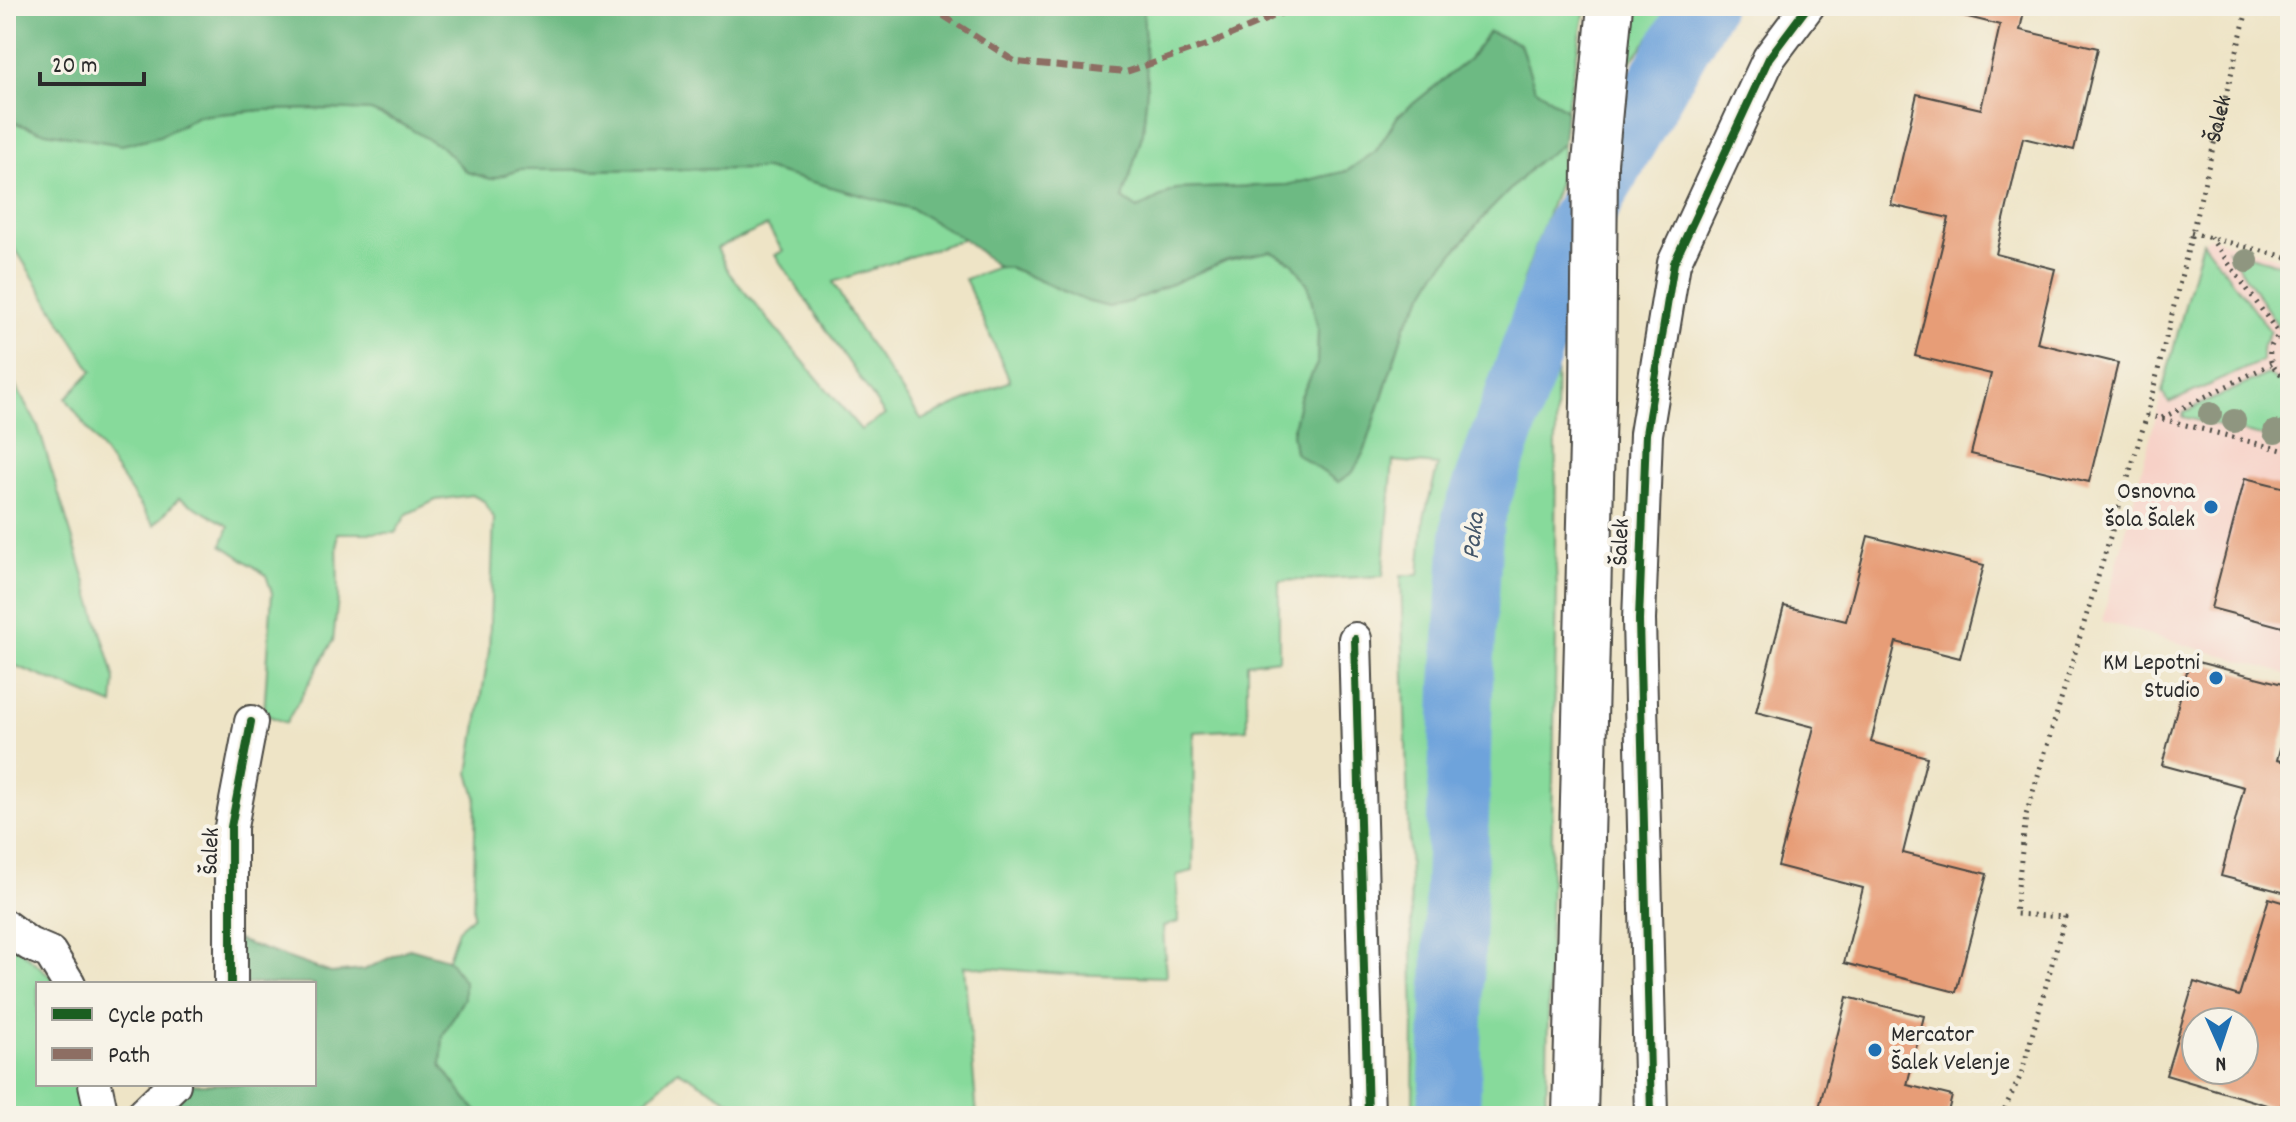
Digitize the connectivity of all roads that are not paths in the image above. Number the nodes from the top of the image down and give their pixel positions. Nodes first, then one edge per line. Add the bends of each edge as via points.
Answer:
1 (1808, 6) edge
2 (1609, 14) edge
3 (1355, 639) dead end
4 (251, 722) dead end
5 (6, 927) edge
6 (68, 982) edge
7 (231, 982) edge
8 (95, 1086) edge
9 (172, 1086) edge
10 (102, 1116) edge
11 (141, 1116) edge
12 (1368, 1116) edge
13 (1575, 1116) edge
14 (1651, 1116) edge

1 - 14 street, Šalek via 1769,58 1674,263 1646,434 1639,620
2 - 13 main road via 1595,163
3 - 12 street
4 - 7 street, Šalek via 231,827
5 - 6 street via 50,953
8 - 10 street
9 - 11 street

